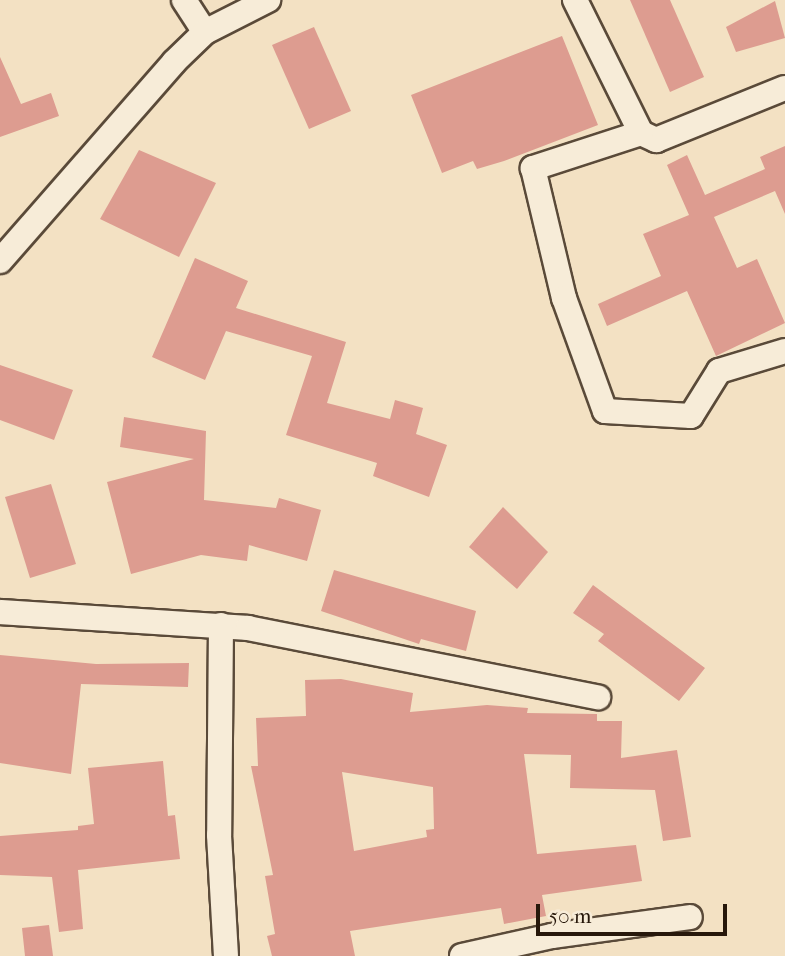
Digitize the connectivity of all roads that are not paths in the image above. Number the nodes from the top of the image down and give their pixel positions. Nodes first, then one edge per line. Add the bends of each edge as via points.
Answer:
1 (184, 0) edge
2 (268, 0) edge
3 (575, 0) edge
4 (205, 32) junction
5 (785, 88) edge
6 (641, 133) junction
7 (0, 261) edge
8 (785, 351) edge
9 (0, 612) edge
10 (221, 625) junction
11 (598, 698) dead end
12 (690, 917) dead end
13 (553, 946) edge
14 (226, 956) edge
15 (462, 956) edge

1 - 4 street
2 - 4 street
3 - 6 street
4 - 7 street
5 - 6 street via 656,141
6 - 8 street via 533,168 564,298 605,411 691,416 719,371
9 - 10 street
10 - 11 street
10 - 14 street via 219,835
12 - 13 street
13 - 15 street

